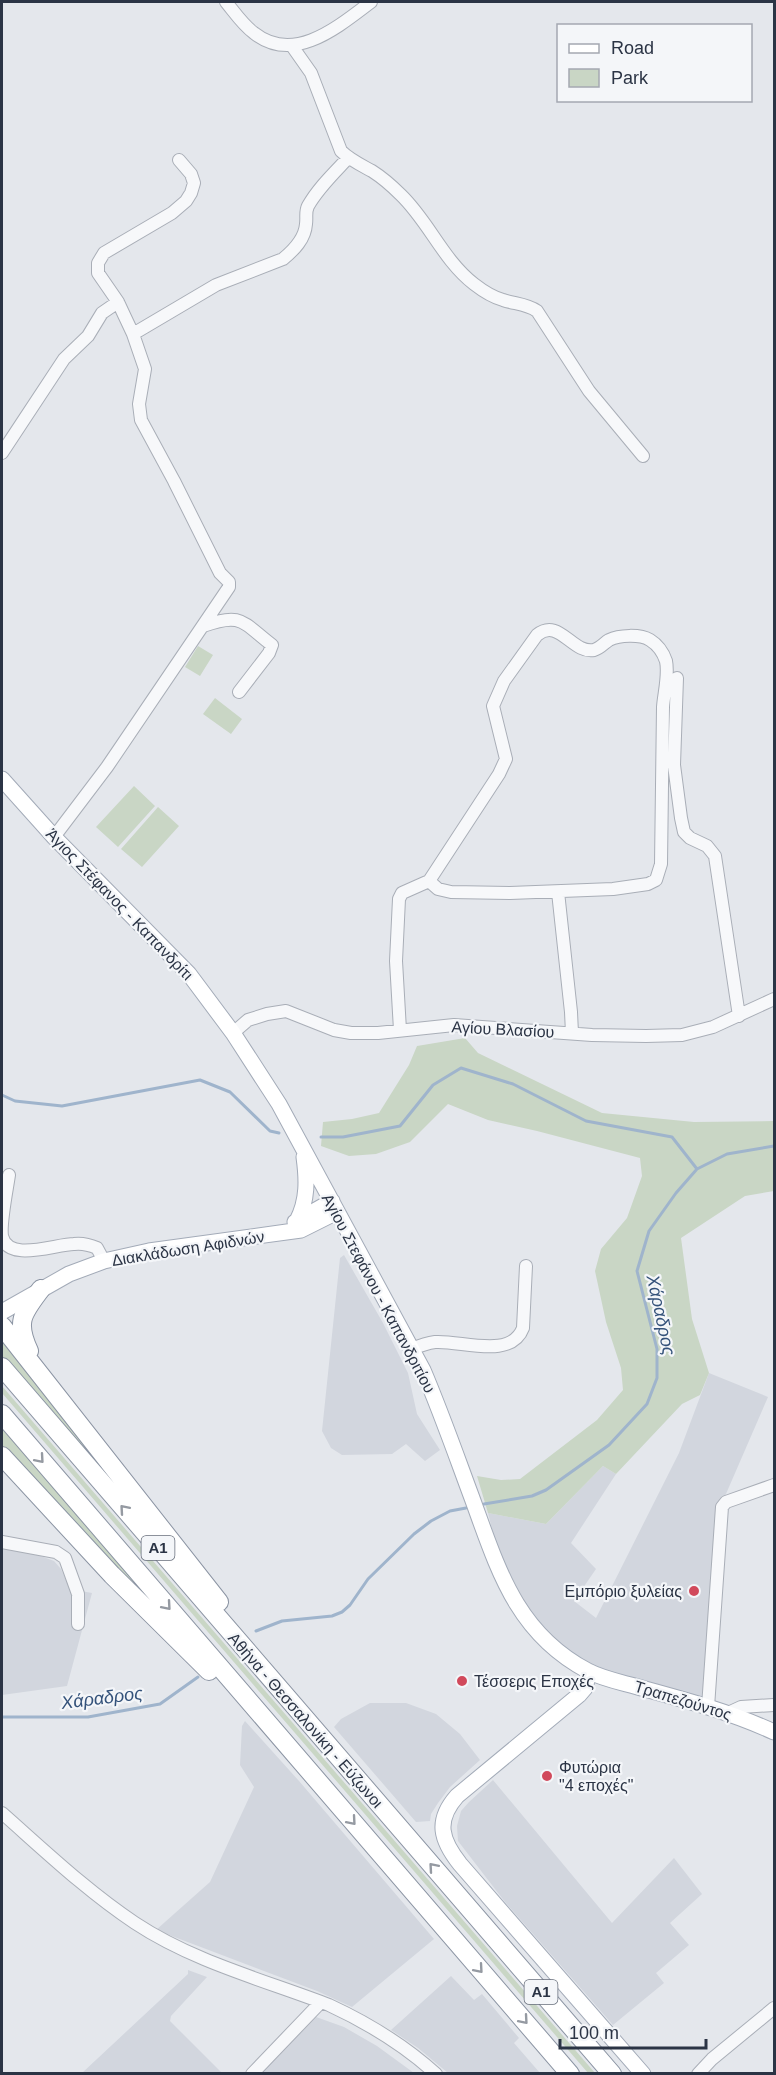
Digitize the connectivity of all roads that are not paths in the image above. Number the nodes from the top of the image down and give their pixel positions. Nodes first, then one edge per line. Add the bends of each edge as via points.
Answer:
1 (226, 2) edge
2 (371, 2) edge
3 (292, 46) junction
4 (348, 158) junction
5 (179, 160) dead end
6 (118, 302) junction
7 (133, 334) junction
8 (2, 453) edge
9 (643, 456) dead end
10 (202, 626) junction
11 (677, 678) dead end
12 (239, 692) dead end
13 (2, 779) edge
14 (54, 837) junction
15 (429, 881) junction
16 (558, 892) junction
17 (774, 999) edge
18 (739, 1016) junction
19 (400, 1030) junction
20 (233, 1033) junction
21 (572, 1034) junction
22 (303, 1148) junction
23 (9, 1175) dead end
24 (334, 1207) junction
25 (297, 1221) junction
26 (279, 1233) junction
27 (105, 1261) junction
28 (526, 1266) dead end
29 (42, 1289) junction
30 (2, 1312) edge
31 (2, 1326) edge
32 (412, 1349) junction
33 (2, 1367) edge
34 (39, 1372) junction
35 (2, 1414) edge
36 (2, 1456) edge
37 (774, 1485) edge
38 (2, 1542) edge
39 (78, 1624) dead end
40 (589, 1672) junction
41 (774, 1705) edge
42 (708, 1707) junction
43 (728, 1713) junction
44 (314, 1729) junction
45 (774, 1732) edge
46 (288, 1747) junction
47 (2, 1813) edge
48 (321, 2002) junction
49 (774, 2008) edge
50 (252, 2073) edge
51 (436, 2073) edge
52 (570, 2073) edge
53 (612, 2073) edge
54 (643, 2073) edge
55 (698, 2073) edge

1 - 3 street via 255,35
2 - 3 street via 321,36
3 - 4 street via 311,73 335,139
4 - 7 street via 314,196 306,209 302,237 283,259 216,285
4 - 9 street via 386,181 402,196 455,268 473,284 501,300 537,311 589,391
5 - 6 street via 192,174 194,183 186,201 104,253 98,263 98,273
6 - 7 street
6 - 8 street via 102,313 88,336 64,359
7 - 10 street via 145,369 139,404 141,420 220,573 229,582 227,591
10 - 12 street via 233,618 272,645
10 - 14 street via 107,767
11 - 18 street via 674,765 681,818 684,832 707,846 715,856
13 - 14 main road, Άγιος Στέφανος - Καπανδρίτι
14 - 20 main road, Άγιος Στέφανος - Καπανδρίτι via 189,974
15 - 16 street via 438,889 451,892
15 - 16 street via 506,759 493,706 504,681 537,634 554,630 590,651 611,639 648,638 662,650 666,664 659,873 648,884
15 - 19 street via 402,892 399,899 396,961
16 - 21 street
17 - 18 street, Αγίου Βλασίου
18 - 21 street, Αγίου Βλασίου via 682,1035
19 - 20 street, Αγίου Βλασίου via 351,1033 286,1011 248,1020
19 - 21 street, Αγίου Βλασίου via 454,1025
20 - 22 main road, Αγίου Στεφάνου - Καπανδριτίου
22 - 24 main road, Αγίου Στεφάνου - Καπανδριτίου
22 - 25 main road via 306,1189
23 - 27 street via 2,1235 9,1247 21,1251 88,1245 97,1248
24 - 25 main road, Διακλάδωση Αφιδνών
24 - 26 main road, Διακλάδωση Αφιδνών via 301,1230
24 - 32 main road, Αγίου Στεφάνου - Καπανδριτίου
25 - 26 main road, Διακλάδωση Αφιδνών
26 - 27 main road, Διακλάδωση Αφιδνών
27 - 29 main road, Διακλάδωση Αφιδνών
28 - 32 street via 523,1328 514,1343 490,1346 436,1342
29 - 30 main road, Διακλάδωση Αφιδνών
29 - 34 highway via 21,1321 22,1335
31 - 34 highway
32 - 40 main road, Αγίου Στεφάνου - Καπανδριτίου via 509,1593 539,1634
44 -> 33 highway, Αθήνα - Θεσσαλονίκη - Εύζωνοι / Α1
34 - 44 highway via 255,1647
35 -> 46 highway, Αθήνα - Θεσσαλονίκη - Εύζωνοι / Α1
36 - 46 highway via 112,1575
37 - 42 street via 726,1502 722,1507
38 - 39 street via 56,1552 65,1558 78,1594
40 - 42 main road, Τραπεζούντος
40 - 54 main road via 579,1695 458,1796 446,1812 442,1829 449,1850 460,1864
41 - 43 street via 741,1707
42 - 43 main road, Τραπεζούντος
43 - 45 main road, Τραπεζούντος
53 -> 44 highway, Αθήνα - Θεσσαλονίκη - Εύζωνοι / Α1
46 -> 52 highway, Αθήνα - Θεσσαλονίκη - Εύζωνοι / Α1
47 - 48 street via 89,1889 150,1932 209,1960
48 - 50 street
48 - 51 street via 368,2024
49 - 55 street

